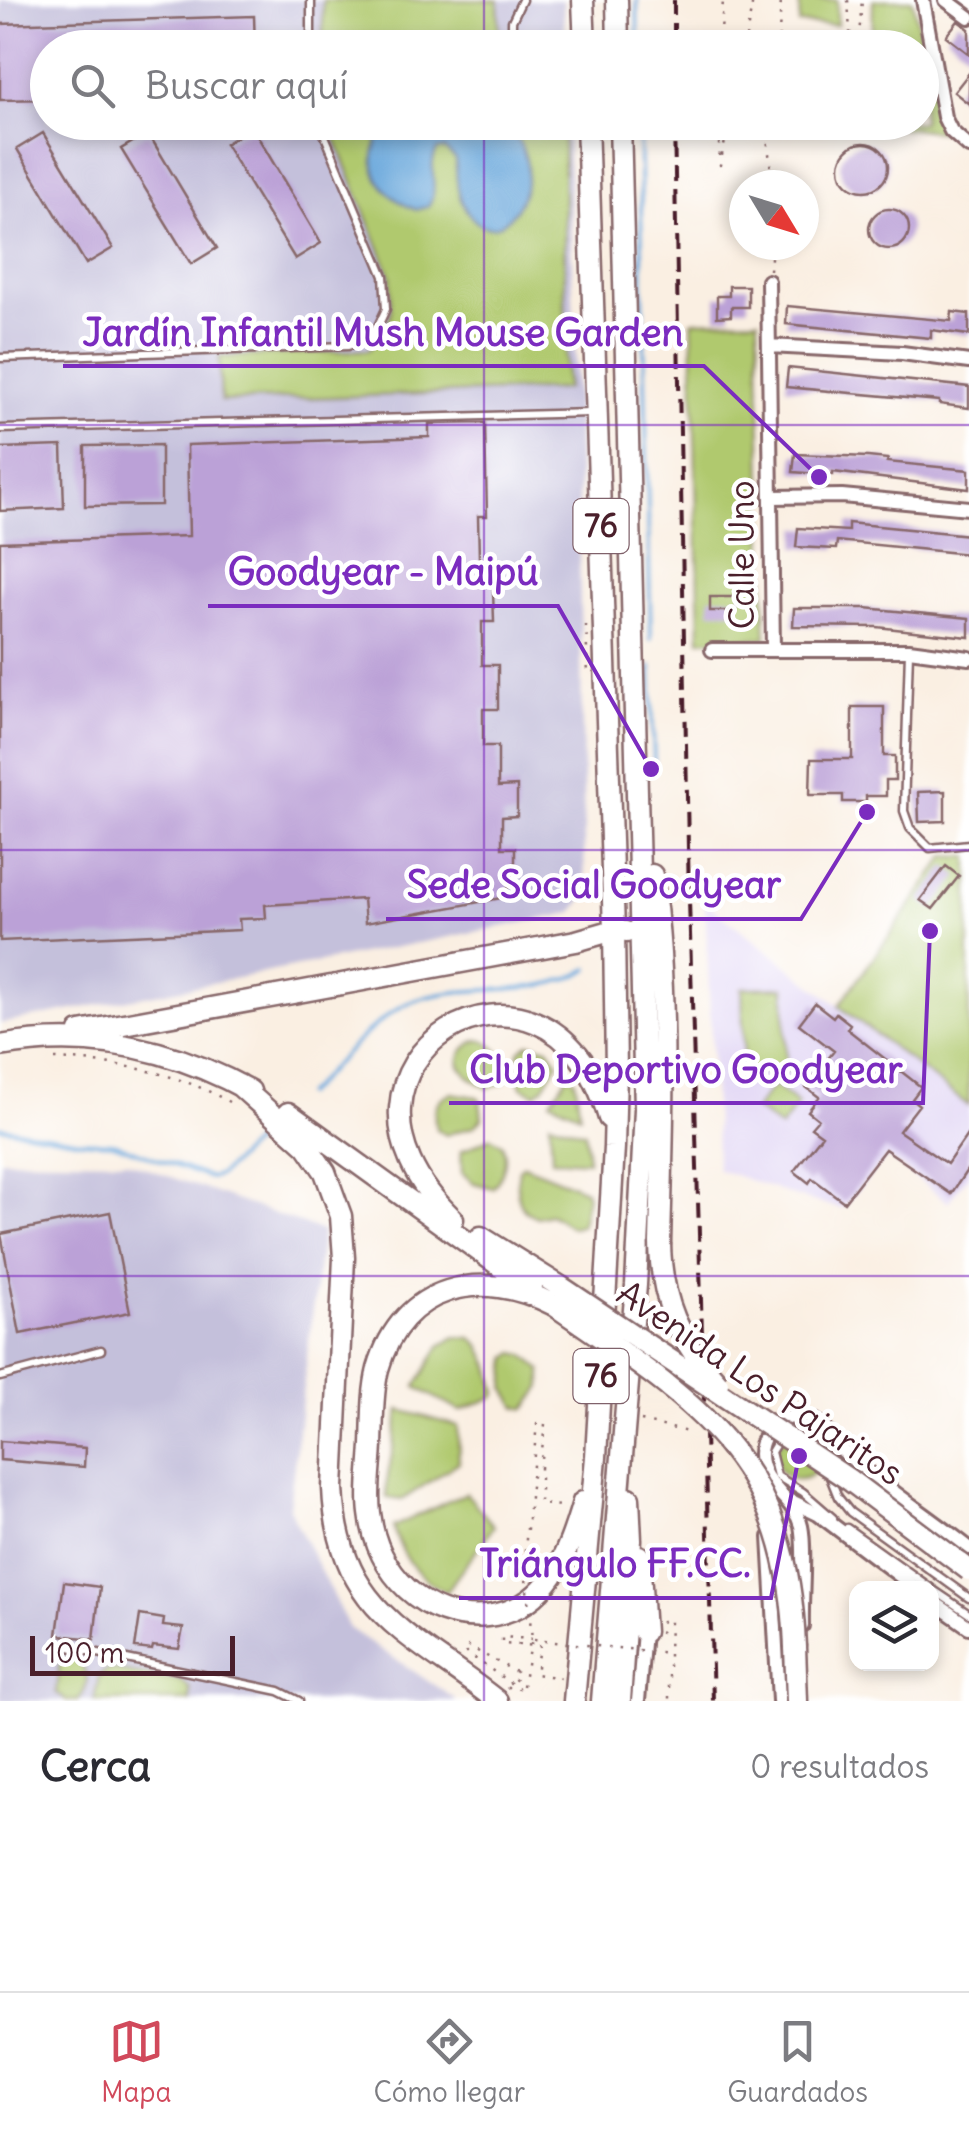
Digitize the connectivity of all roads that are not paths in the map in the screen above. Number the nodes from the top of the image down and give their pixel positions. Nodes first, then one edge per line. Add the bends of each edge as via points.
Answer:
1 (311, 0) edge
2 (522, 0) edge
3 (583, 0) edge
4 (617, 0) edge
5 (923, 0) edge
6 (946, 0) edge
7 (969, 18) edge
8 (312, 30) edge
9 (512, 30) edge
10 (584, 30) edge
11 (618, 30) edge
12 (928, 30) edge
13 (939, 92) edge
14 (327, 140) edge
15 (588, 140) edge
16 (620, 140) edge
17 (967, 141) edge
18 (768, 281) road end
19 (769, 346) junction
20 (0, 358) edge
21 (969, 362) edge
22 (597, 413) junction
23 (0, 429) edge
24 (772, 497) junction
25 (969, 508) edge
26 (772, 648) junction
27 (712, 650) dead end
28 (909, 650) junction
29 (969, 658) edge
30 (639, 814) junction
31 (969, 844) edge
32 (614, 930) junction
33 (643, 947) junction
34 (38, 1040) junction
35 (0, 1046) edge
36 (236, 1095) junction
37 (614, 1147) junction
38 (396, 1190) junction
39 (454, 1220) junction
40 (558, 1296) junction
41 (101, 1350) dead end
42 (0, 1377) edge
43 (752, 1415) junction
44 (622, 1456) junction
45 (596, 1457) junction
46 (767, 1480) junction
47 (781, 1494) junction
48 (629, 1496) junction
49 (969, 1548) edge
50 (969, 1570) edge
51 (907, 1581) edge
52 (920, 1581) edge
53 (939, 1594) edge
54 (969, 1598) edge
55 (939, 1605) edge
56 (969, 1614) edge
57 (969, 1627) edge
58 (653, 1632) joint
59 (60, 1645) dead end
60 (576, 1691) edge
61 (496, 1700) edge
62 (299, 1701) edge
63 (602, 1701) edge
64 (620, 1701) edge
65 (638, 1701) edge
66 (779, 1701) edge
67 (796, 1701) edge
68 (804, 1701) edge

1 - 8 lane
2 - 9 lane
3 - 10 main road
4 - 11 main road
5 - 12 street
6 - 7 street
13 - 17 street via 952,131
14 - 20 lane via 384,276 386,309 373,337 348,346
15 - 22 main road, 76
16 - 30 main road, 76
18 - 19 street, Calle Uno
19 - 21 street
19 - 24 street, Calle Uno
22 - 23 lane
22 - 32 main road, 76
24 - 25 street
24 - 26 street, Calle Uno
26 - 27 street
26 - 28 street
28 - 29 street
28 - 31 lane via 904,811 930,848
30 - 33 main road, 76
30 - 43 main road, bridge via 661,957 664,1291 676,1326 703,1366
32 - 33 main road via 631,934
32 - 34 main road
32 - 37 main road, 76
33 - 44 main road, 76 via 644,1166
34 - 35 main road
34 - 36 main road via 145,1048 186,1060
36 - 38 main road via 326,1138
36 - 61 main road via 307,1146 325,1172 340,1216 344,1258 333,1488 335,1522 350,1569 392,1625
37 - 39 main road via 599,1088 560,1035 514,1016 458,1023 435,1038 413,1066 399,1112 410,1163
37 - 45 main road, 76
38 - 39 main road
38 - 40 main road
39 - 40 main road
40 - 43 main road, Avenida Los Pajaritos, bridge
40 - 45 main road via 475,1284 440,1293 407,1318 389,1343 376,1381 370,1513 382,1559 404,1588 440,1610 485,1616 521,1605 552,1578 569,1548
40 - 67 main road, bridge via 709,1420 746,1467 786,1565
41 - 42 lane
43 - 50 main road, Avenida Los Pajaritos, bridge
44 - 48 main road
44 - 63 main road, 76
45 - 60 main road, 76
46 - 47 street
46 - 49 street, Avenida Los Pajaritos via 760,1449 770,1430 782,1419 802,1416
46 - 66 street
47 - 51 street
47 - 68 street via 796,1512 802,1535
48 - 58 main road
48 - 64 main road
52 - 54 lane via 782,1482 771,1458 778,1436 799,1428 817,1435 831,1482 850,1512
53 - 56 lane
55 - 57 street
58 - 65 street
59 - 62 lane

